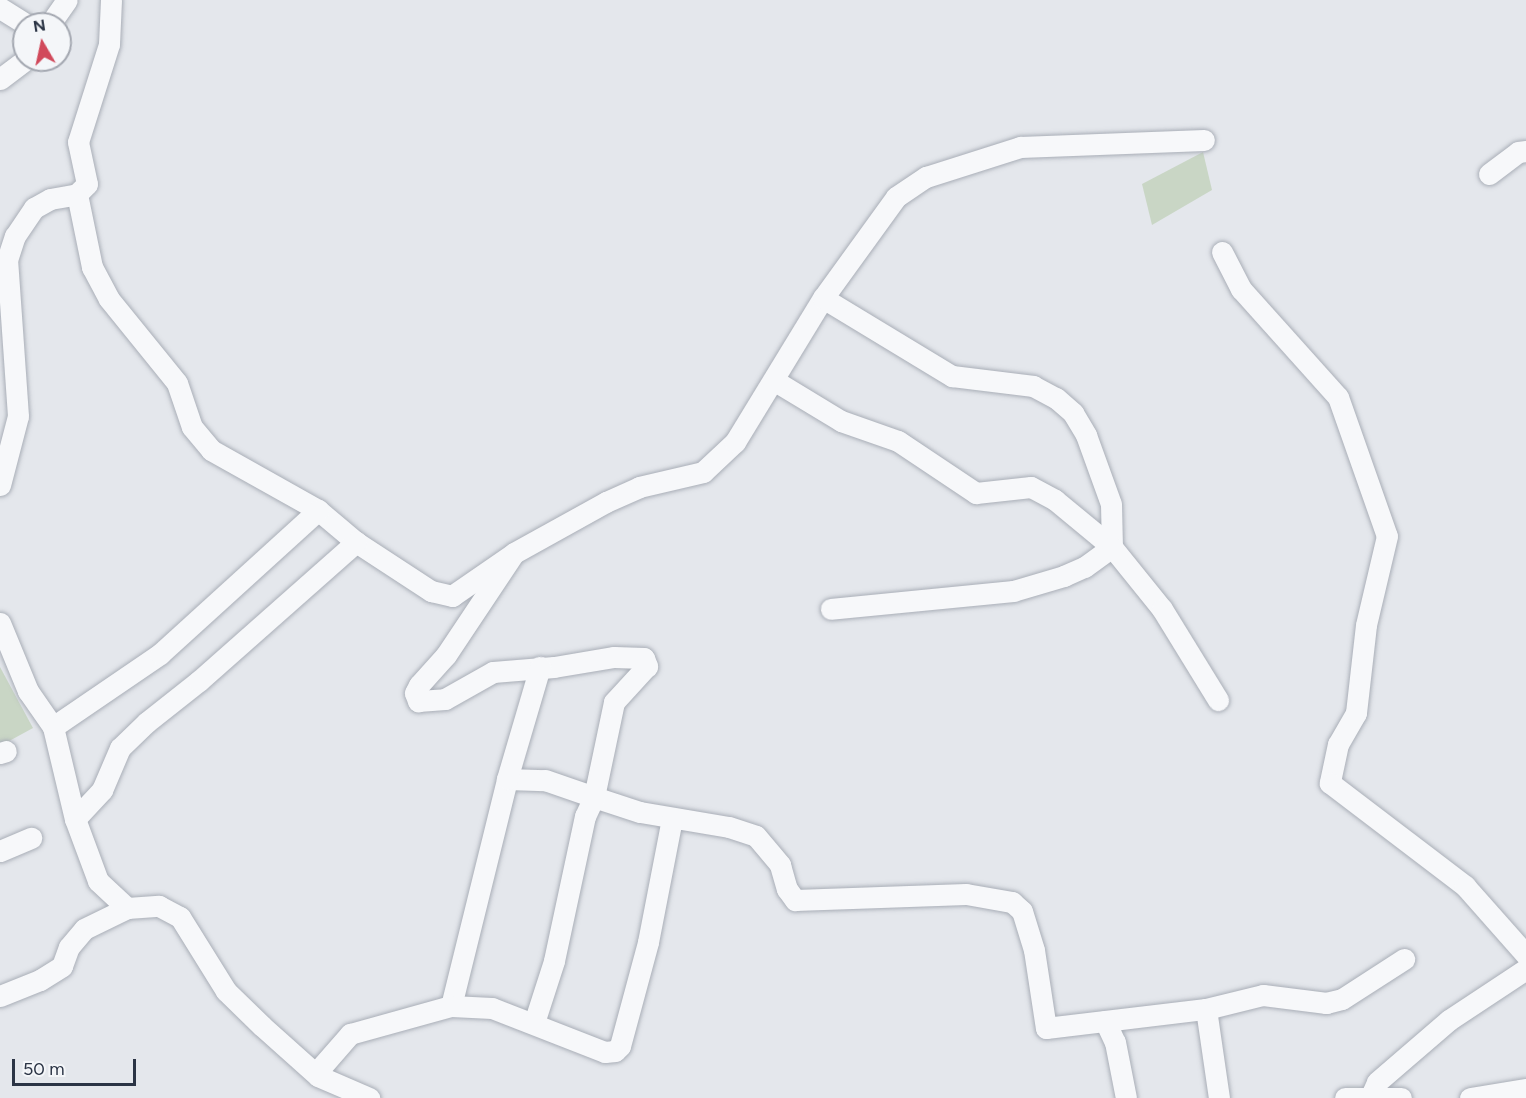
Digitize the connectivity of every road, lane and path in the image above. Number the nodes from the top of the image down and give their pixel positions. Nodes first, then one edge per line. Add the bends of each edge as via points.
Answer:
1 (111, 0) edge
2 (12, 70) edge
3 (0, 79) edge
4 (1204, 140) dead end
5 (1526, 151) edge
6 (1489, 174) dead end
7 (77, 194) junction
8 (1222, 252) dead end
9 (823, 298) junction
10 (775, 381) junction
11 (0, 485) edge
12 (318, 510) junction
13 (356, 542) junction
14 (1112, 547) junction
15 (514, 554) junction
16 (831, 609) dead end
17 (0, 623) edge
18 (540, 667) junction
19 (1218, 700) dead end
20 (53, 727) junction
21 (507, 779) junction
22 (594, 797) junction
23 (672, 818) junction
24 (75, 819) junction
25 (31, 838) dead end
26 (0, 851) edge
27 (127, 908) junction
28 (1526, 955) edge
29 (1404, 959) dead end
30 (1526, 969) edge
31 (0, 996) edge
32 (452, 1006) junction
33 (1206, 1009) junction
34 (1105, 1022) junction
35 (534, 1023) junction
36 (316, 1073) junction
37 (1526, 1089) edge
38 (1370, 1097) edge
39 (369, 1098) edge
40 (1126, 1098) edge
41 (1219, 1098) edge
42 (1345, 1098) edge
43 (1401, 1098) edge
44 (1470, 1098) edge

1 - 7 street via 109,44 78,142 79,159 88,179
2 - 3 street
4 - 9 street via 1020,147 926,177 896,197
5 - 6 street via 1518,152
7 - 11 street via 50,199 34,208 15,236 7,261 18,416
7 - 12 street via 92,267 109,298 177,383 192,427 211,450
8 - 28 street via 1241,289 1338,396 1387,536 1366,625 1356,712 1338,744 1330,783 1465,886
9 - 10 street
9 - 14 street via 952,376 1033,386 1056,398 1073,413 1093,454 1111,504
10 - 14 street via 840,421 898,441 976,493 1031,487 1055,500
10 - 15 street via 735,442 703,472 639,487
12 - 13 street
12 - 20 street via 160,654
13 - 15 street via 441,596 452,596
13 - 24 street via 120,748 102,790
14 - 16 street via 1084,567 1013,591
14 - 19 street via 1162,609
15 - 18 street via 446,655 426,674 415,693 418,701 427,703 470,687 493,672
17 - 20 street via 28,691
18 - 21 street
18 - 22 street via 614,657 644,658 646,666 614,702
20 - 24 street
21 - 22 street via 545,780
21 - 32 street
22 - 23 street
22 - 35 street via 585,816 554,961
23 - 34 street via 729,827 756,836 780,866 795,900 966,894 1012,902 1022,911 1034,950 1043,1025 1050,1029
23 - 35 street via 648,942 620,1046 605,1052
24 - 27 street via 98,881
25 - 26 street
27 - 31 street via 84,929 69,947 62,966 40,980
27 - 36 street via 159,906 180,917 226,991
29 - 33 street via 1342,999 1326,1003 1263,995
30 - 38 street via 1449,1020 1377,1082
32 - 35 street via 492,1008
32 - 36 street via 351,1034
33 - 34 street
33 - 41 street
34 - 40 street via 1115,1042
36 - 39 street
37 - 44 street
38 - 42 street
38 - 43 street

